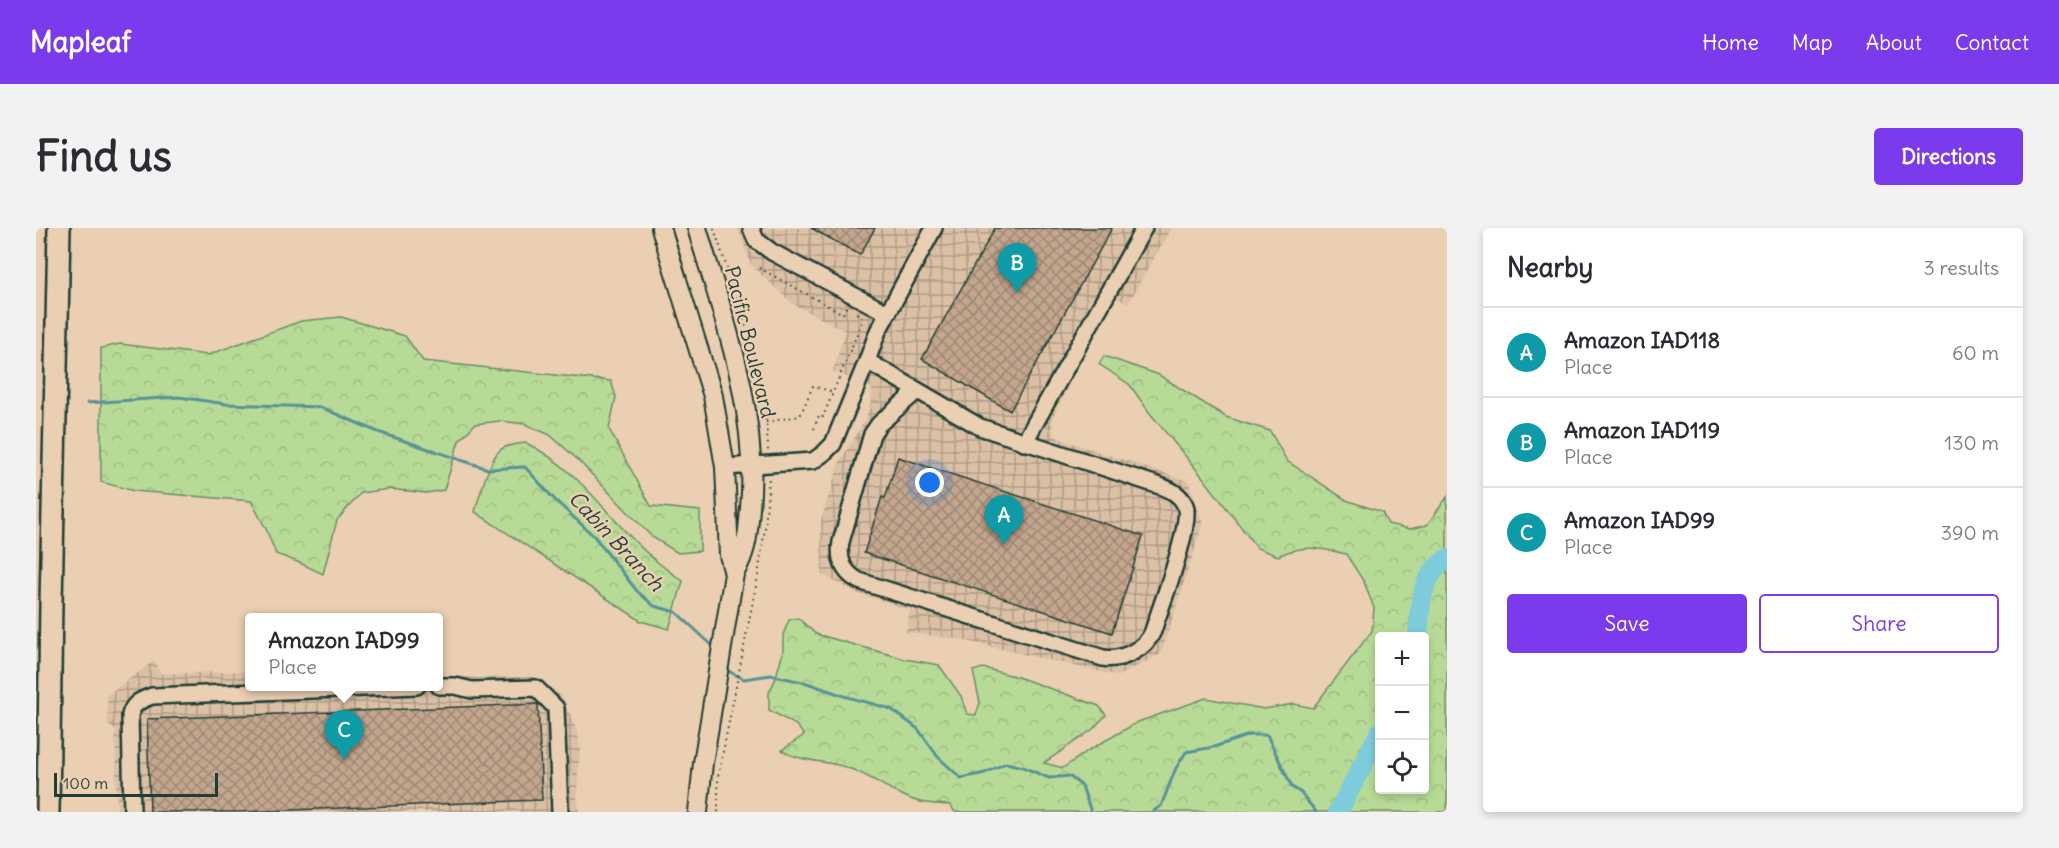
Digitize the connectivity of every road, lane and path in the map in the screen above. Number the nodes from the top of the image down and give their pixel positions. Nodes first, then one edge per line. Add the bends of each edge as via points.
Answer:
1 (59, 228) edge
2 (661, 228) edge
3 (697, 228) edge
4 (751, 228) edge
5 (934, 228) edge
6 (1143, 228) edge
7 (759, 268) dead end
8 (887, 314) junction
9 (867, 361) junction
10 (917, 391) junction
11 (833, 392) junction
12 (766, 422) dead end
13 (814, 429) dead end
14 (1024, 443) junction
15 (752, 466) junction
16 (725, 467) junction
17 (734, 574) junction
18 (745, 637) dead end
19 (443, 686) edge
20 (299, 691) edge
21 (48, 812) edge
22 (132, 812) edge
23 (560, 812) edge
24 (698, 812) edge
25 (718, 812) edge

1 - 21 highway
2 - 16 main road, Pacific Boulevard via 713,396
3 - 15 main road, Pacific Boulevard via 741,380
4 - 8 street via 763,246
5 - 8 street
6 - 14 street
7 - 11 path via 843,314 847,305 862,318
8 - 9 street
9 - 10 street
9 - 15 street via 833,444 824,453 813,461
10 - 14 street via 980,428
10 - 14 street via 872,434 841,542 839,552 844,571 859,581 1117,659 1143,645 1153,631 1186,528 1186,507 1179,495 1168,489
11 - 12 path via 813,386 801,416
11 - 13 path
15 - 16 street
15 - 17 main road, Pacific Boulevard via 744,555
16 - 17 main road, Pacific Boulevard via 729,555
17 - 24 main road, Pacific Boulevard
18 - 25 path via 718,777
19 - 23 street via 472,690 536,688 552,702 556,708
20 - 22 street via 152,696 132,706

